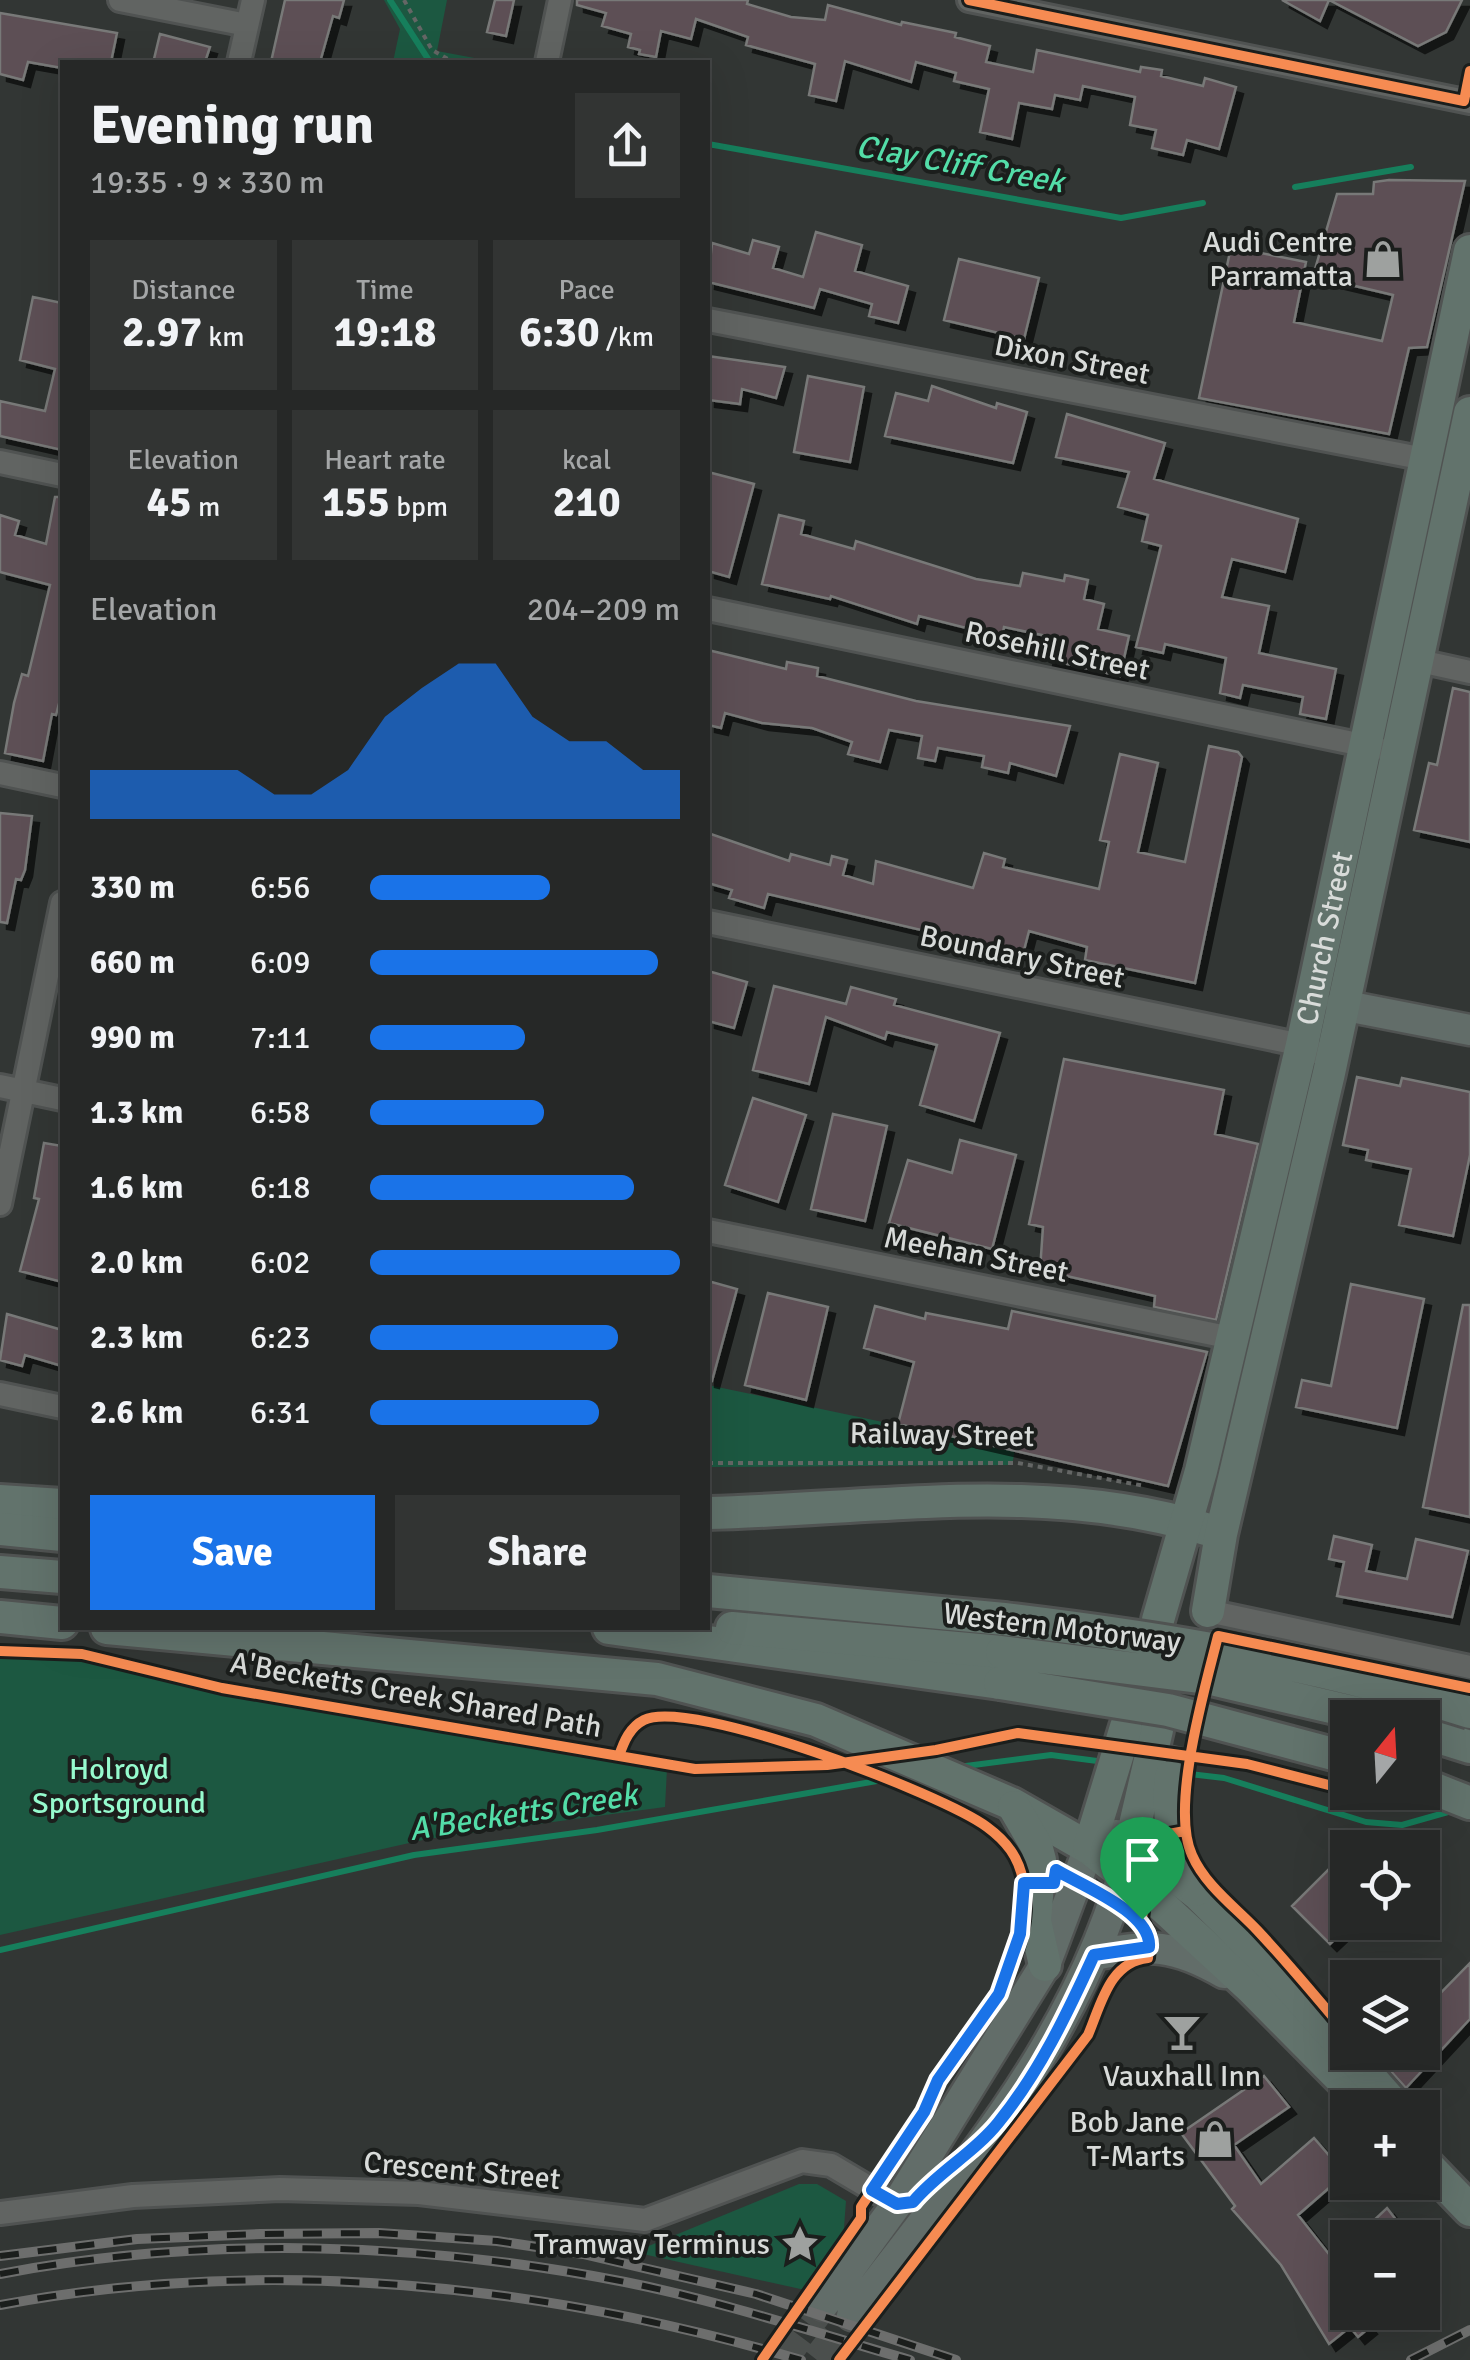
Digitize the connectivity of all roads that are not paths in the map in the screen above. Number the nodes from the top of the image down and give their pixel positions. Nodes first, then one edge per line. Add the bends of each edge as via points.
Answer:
1 (120, 0) edge
2 (195, 0) edge
3 (252, 0) edge
4 (560, 0) edge
5 (969, 0) edge
6 (152, 6) junction
7 (247, 25) junction
8 (239, 60) edge
9 (546, 60) edge
10 (1470, 102) edge
11 (1469, 263) edge
12 (710, 320) edge
13 (1470, 413) edge
14 (1425, 459) junction
15 (0, 462) edge
16 (60, 475) edge
17 (710, 609) edge
18 (1416, 660) junction
19 (1470, 672) edge
20 (1380, 749) junction
21 (0, 773) edge
22 (60, 786) edge
23 (60, 910) edge
24 (710, 922) edge
25 (1326, 1006) junction
26 (1470, 1030) edge
27 (1290, 1043) junction
28 (1329, 1073) junction
29 (11, 1088) edge
30 (60, 1098) edge
31 (0, 1204) edge
32 (710, 1231) edge
33 (1232, 1338) junction
34 (0, 1394) edge
35 (60, 1406) edge
36 (0, 1501) edge
37 (60, 1505) edge
38 (710, 1513) edge
39 (1188, 1524) junction
40 (0, 1530) edge
41 (1221, 1534) junction
42 (60, 1536) edge
43 (0, 1572) edge
44 (60, 1577) edge
45 (710, 1591) edge
46 (1208, 1611) joint
47 (0, 1618) edge
48 (1158, 1620) dead end
49 (60, 1623) edge
50 (710, 1627) edge
51 (128, 1630) edge
52 (643, 1630) edge
53 (1002, 1651) junction
54 (1470, 1667) edge
55 (1330, 1707) edge
56 (1470, 1712) edge
57 (1440, 1738) edge
58 (1470, 1747) edge
59 (1330, 1753) edge
60 (1172, 1777) tunnel mouth
61 (1440, 1791) edge
62 (1470, 1803) edge
63 (1012, 1804) junction
64 (1134, 1830) junction
65 (1093, 1832) junction
66 (1123, 1876) junction
67 (1198, 1894) junction
68 (1094, 1955) junction
69 (1045, 1964) junction
70 (1251, 1988) junction
71 (1352, 2090) edge
72 (1381, 2090) edge
73 (996, 2126) junction
74 (1440, 2152) edge
75 (1440, 2179) edge
76 (1470, 2183) edge
77 (897, 2204) junction
78 (1470, 2210) edge
79 (0, 2213) edge

1 - 6 street
2 - 6 street
3 - 7 street
4 - 9 street
5 - 10 street
6 - 7 street
7 - 8 street
11 - 14 highway, Church Street
12 - 14 street, Dixon Street
13 - 18 highway, Church Street
14 - 20 highway, Church Street
15 - 16 street
17 - 20 street, Rosehill Street
18 - 19 street
18 - 20 highway, Church Street
20 - 25 highway, Church Street
21 - 22 street
23 - 29 street
24 - 27 street, Boundary Street
25 - 26 main road
25 - 27 highway, Church Street
25 - 28 highway, Church Street
27 - 28 street via 1318,1056
27 - 33 highway, Church Street
28 - 41 highway, Church Street
29 - 30 street
29 - 31 street
32 - 33 street, Meehan Street
33 - 39 highway, Church Street
34 - 35 street
36 - 37 highway
38 - 39 highway via 978,1500 1116,1507
39 - 41 highway
39 - 48 highway, Church Street
40 - 42 highway
41 - 46 highway, Church Street
43 - 44 highway
45 - 53 highway, Western Motorway
46 - 54 street
47 - 49 highway
50 - 53 highway, Western Motorway
51 - 63 highway via 656,1679 816,1720
52 - 53 highway, Western Motorway
53 - 55 highway, Western Motorway, bridge via 1206,1678
53 - 56 highway, Western Motorway, bridge via 1224,1650
53 - 59 highway, Western Motorway, bridge via 1168,1710
57 - 58 highway
60 - 67 highway via 1172,1828
61 - 62 highway
63 - 65 highway
63 - 69 highway via 1036,1845 1035,1921
64 - 65 main road
64 - 65 highway via 1142,1729
64 - 66 main road
64 - 67 highway
65 - 66 highway
65 - 69 main road
66 - 68 main road
66 - 70 highway
67 - 72 highway
68 - 70 main road via 1172,1948
68 - 73 main road via 1044,2056
69 - 77 main road
70 - 71 highway
73 - 77 main road via 913,2202
73 - 77 main road via 838,2310
74 - 76 highway
75 - 78 highway
77 - 79 street, Crescent Street via 831,2165 802,2161 645,2220 419,2193 280,2189 133,2196

